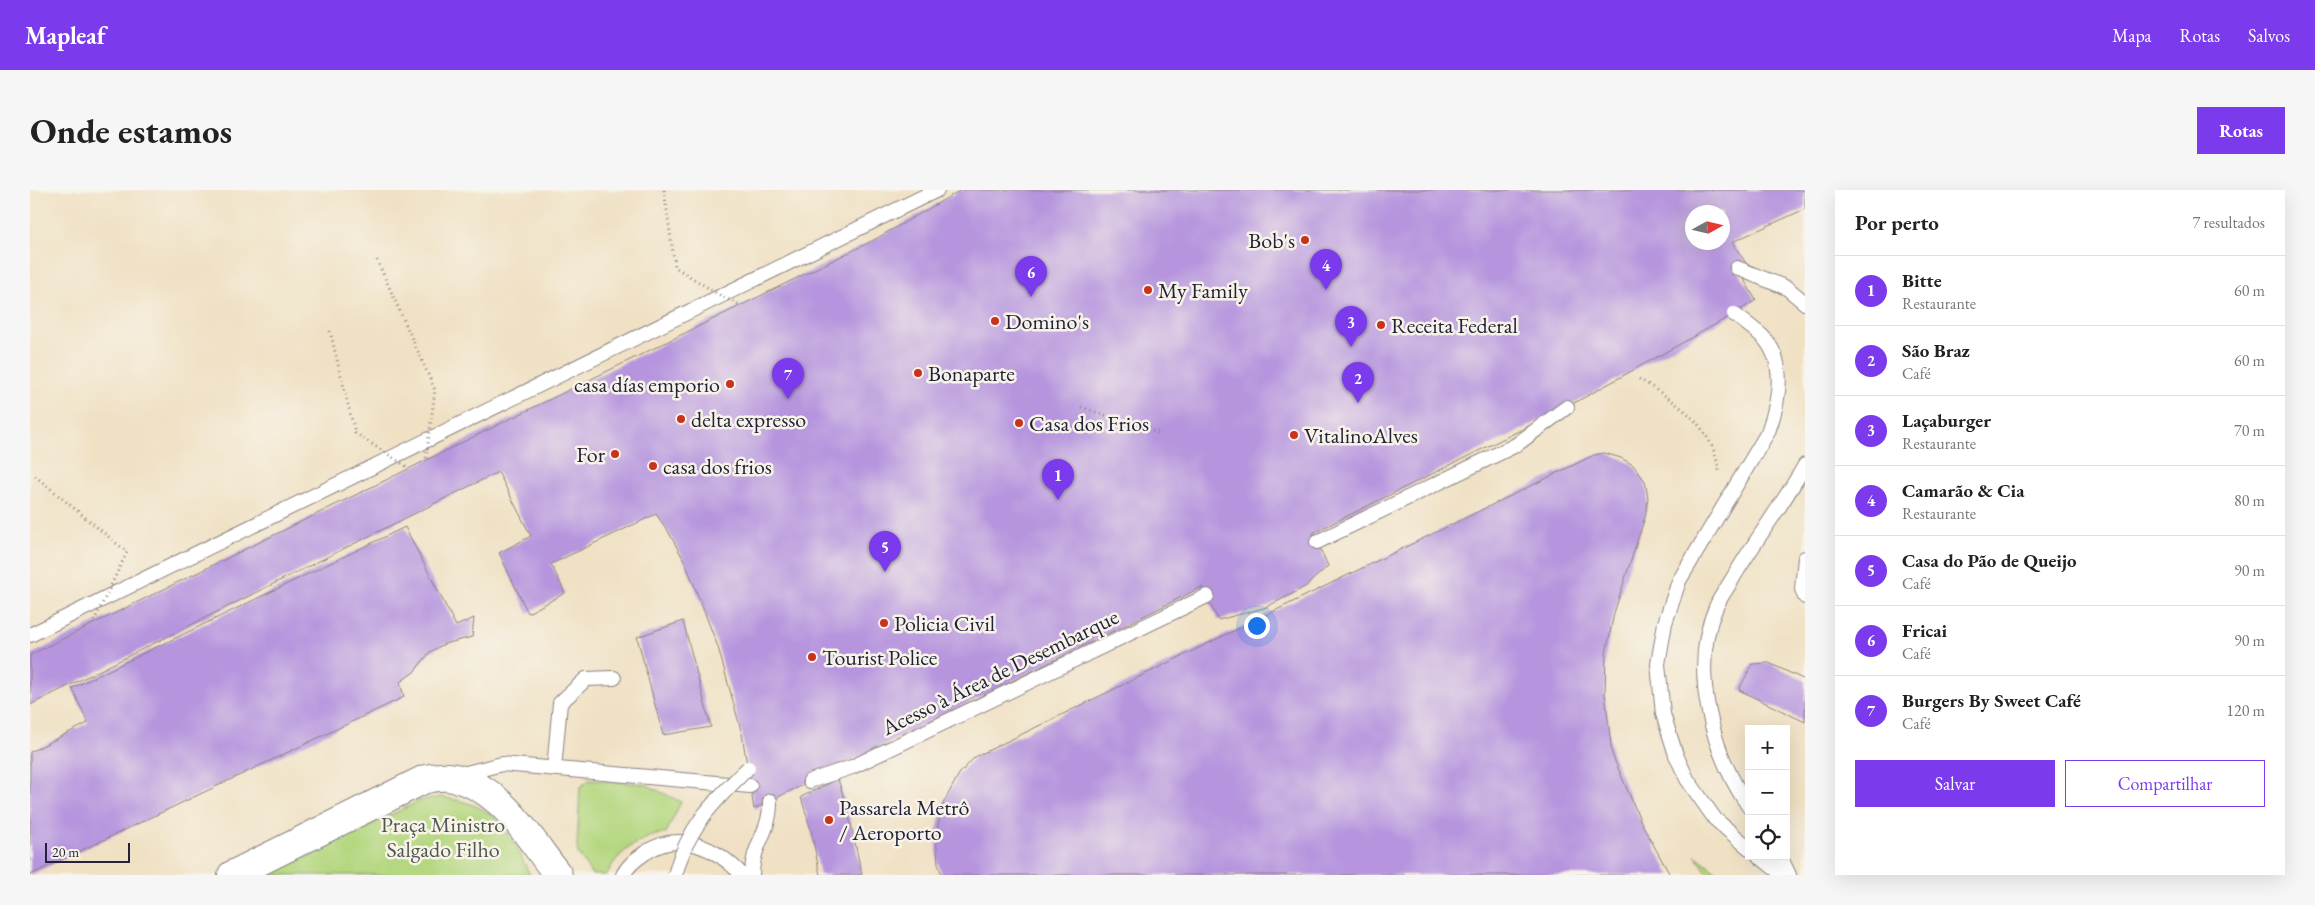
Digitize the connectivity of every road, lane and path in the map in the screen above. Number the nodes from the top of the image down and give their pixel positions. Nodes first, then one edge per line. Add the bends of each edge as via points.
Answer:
1 (664, 190) edge
2 (937, 190) edge
3 (377, 260) dead end
4 (1737, 268) dead end
5 (720, 296) junction
6 (1805, 303) edge
7 (740, 305) dead end
8 (1734, 314) dead end
9 (330, 331) dead end
10 (1639, 379) dead end
11 (1081, 407) dead end
12 (1567, 407) dead end
13 (1161, 434) dead end
14 (428, 440) junction
15 (392, 457) junction
16 (426, 459) dead end
17 (1805, 465) edge
18 (409, 468) dead end
19 (35, 476) dead end
20 (1720, 476) dead end
21 (1317, 542) dead end
22 (1805, 558) edge
23 (1206, 596) dead end
24 (1805, 597) edge
25 (104, 599) junction
26 (93, 623) dead end
27 (30, 636) edge
28 (614, 678) dead end
29 (748, 768) dead end
30 (554, 770) junction
31 (448, 777) junction
32 (810, 780) dead end
33 (750, 786) dead end
34 (770, 801) dead end
35 (1745, 802) edge
36 (1745, 845) edge
37 (1764, 860) edge
38 (1782, 860) edge
39 (232, 875) edge
40 (558, 875) edge
41 (624, 875) edge
42 (675, 875) edge
43 (742, 875) edge
44 (752, 875) edge
45 (1783, 875) edge
46 (1789, 875) edge

1 - 5 path, bridge via 675,267
2 - 5 lane
3 - 14 path, bridge via 435,390
4 - 6 lane via 1787,288
5 - 7 path, bridge
5 - 14 lane
8 - 36 lane, bridge via 1763,338 1774,357 1780,382 1777,408 1768,432 1679,581 1665,623 1658,664 1663,714 1687,779 1714,820
9 - 15 path, bridge via 355,433
10 - 20 path via 1687,410 1701,427 1717,459
11 - 13 path
12 - 21 lane via 1516,445
14 - 15 lane
14 - 16 path, bridge
15 - 18 path, bridge
15 - 25 lane
17 - 35 lane via 1716,607 1706,642 1704,684 1715,738
19 - 25 path, bridge via 127,552
22 - 24 lane via 1802,589
23 - 32 lane, Acesso à Área de Desembarque via 852,767
25 - 26 path, bridge
25 - 27 lane
28 - 30 lane via 586,679 560,703
29 - 42 lane, bridge via 694,827 681,852
30 - 31 lane via 502,764
30 - 33 lane
31 - 39 street via 425,779
31 - 40 street via 477,786 506,807
34 - 44 lane via 769,821 754,854
37 - 45 lane
38 - 46 lane
41 - 43 lane via 635,859 652,848 688,842 711,849

